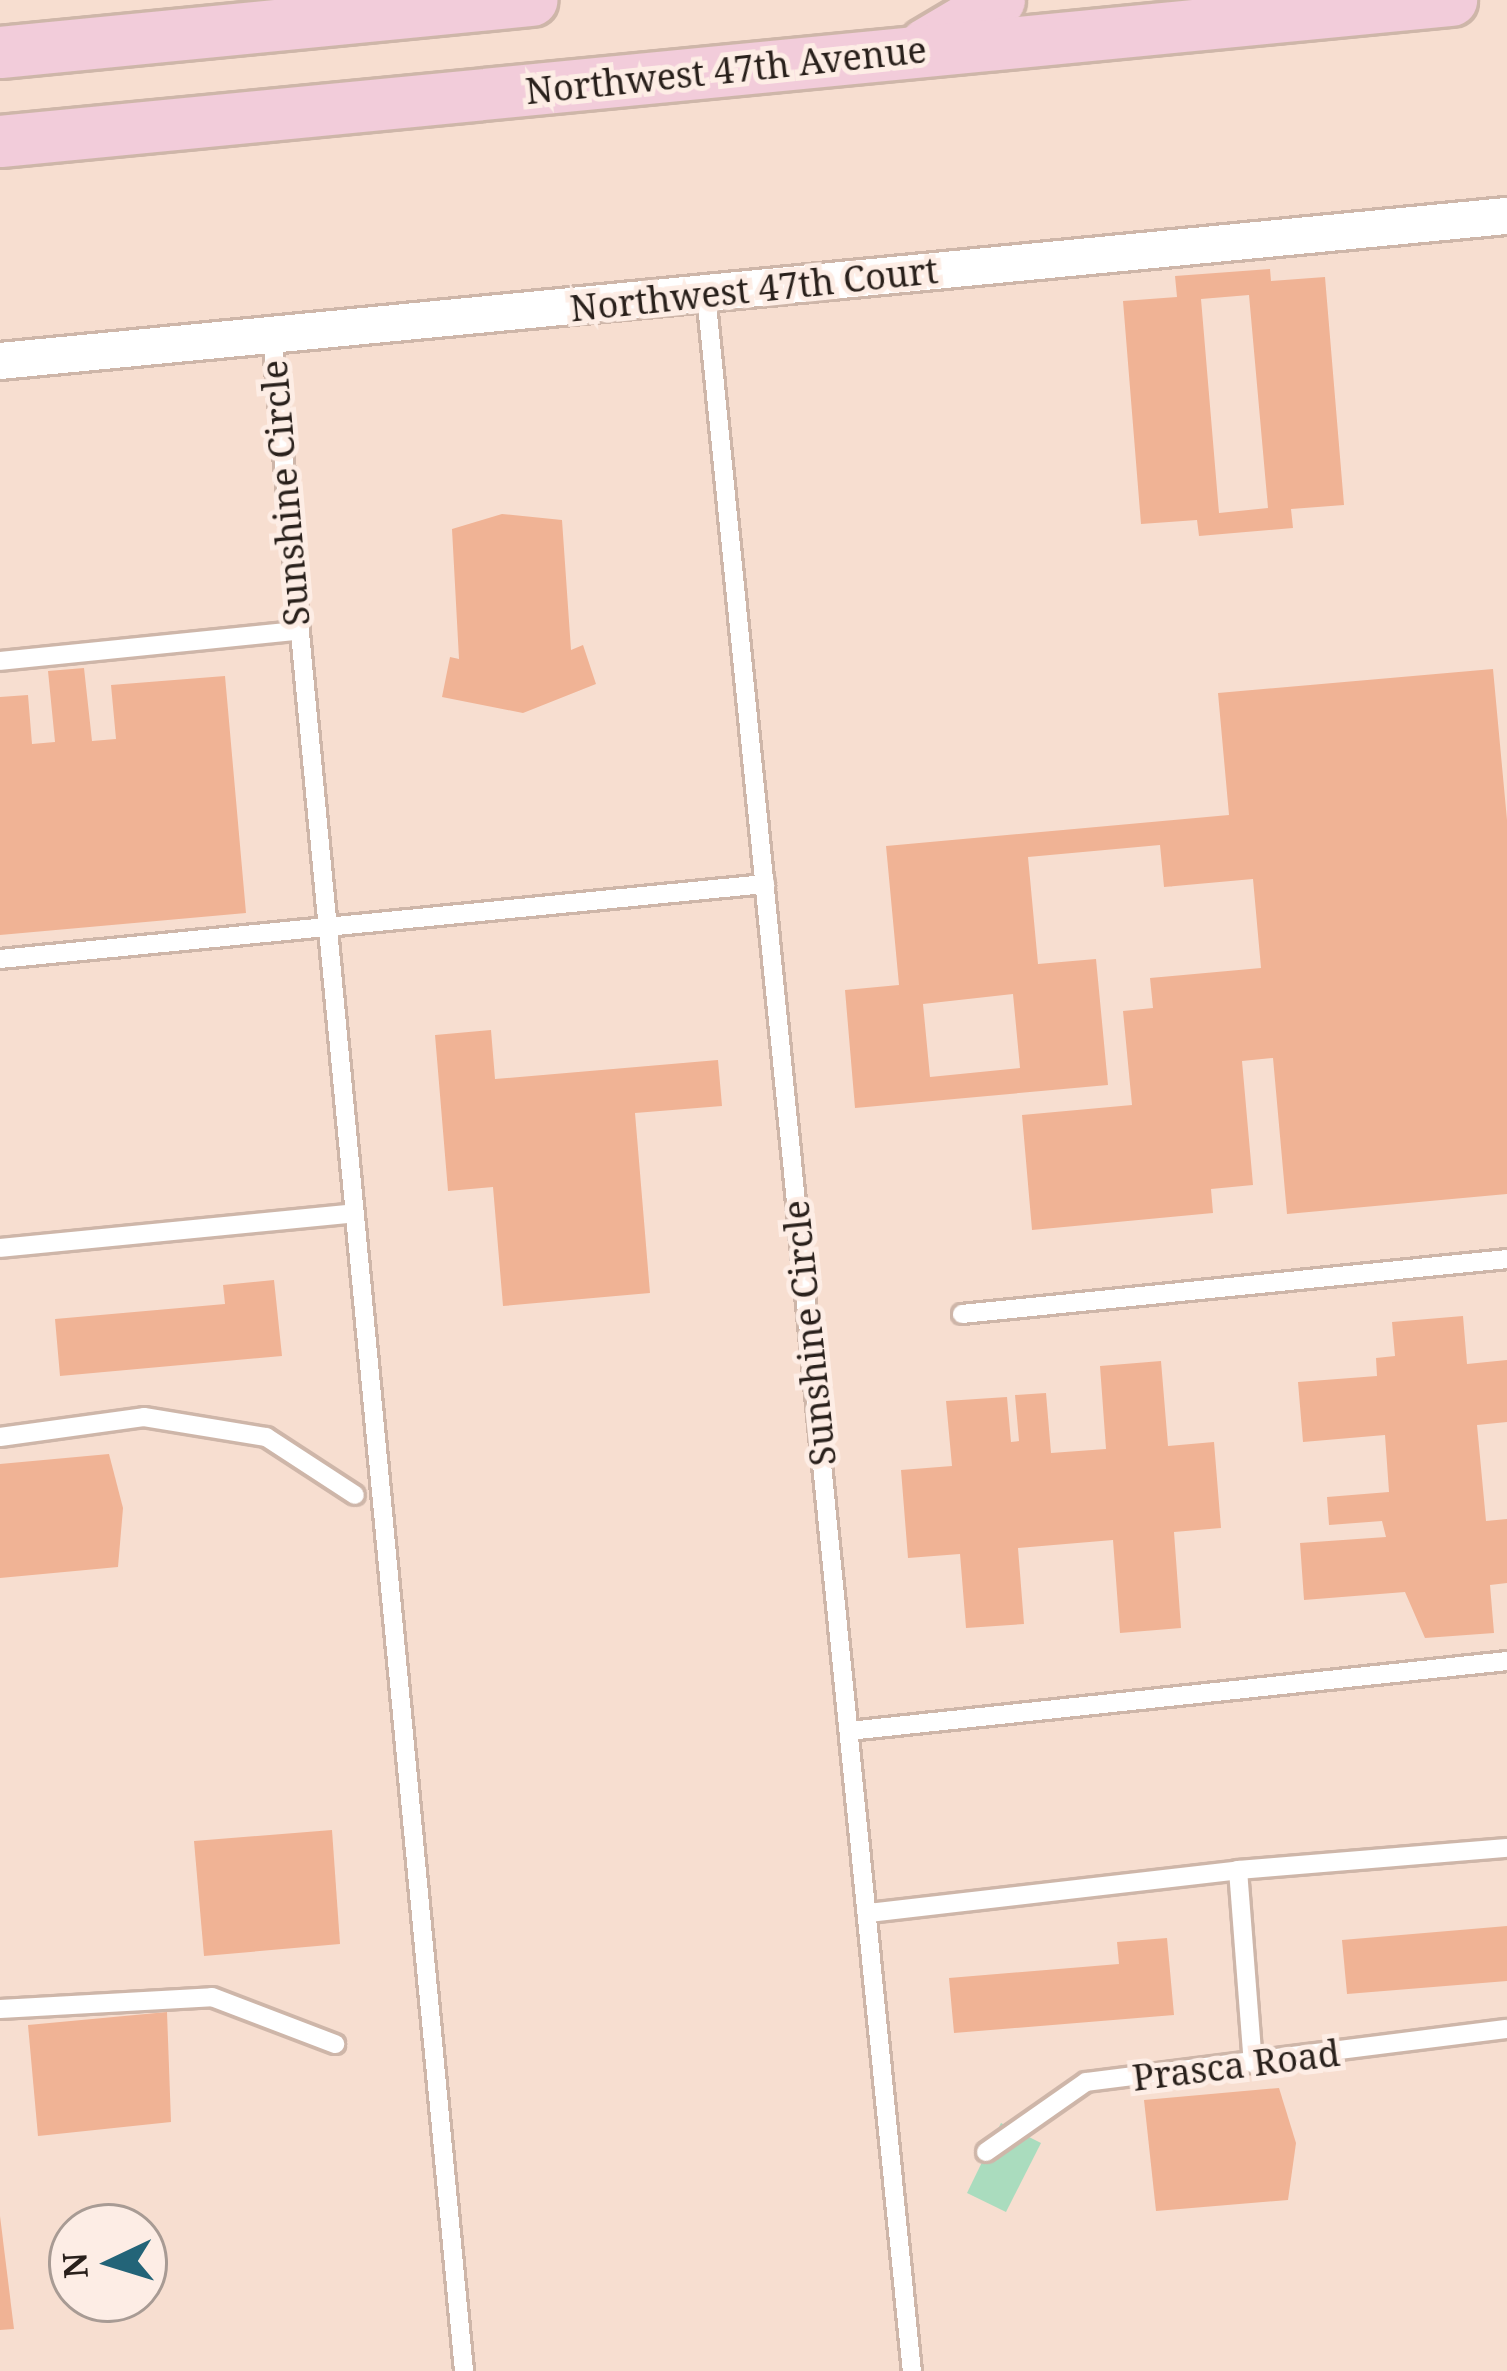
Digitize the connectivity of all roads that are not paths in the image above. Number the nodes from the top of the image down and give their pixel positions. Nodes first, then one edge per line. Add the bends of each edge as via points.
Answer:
1 (532, 0) edge
2 (999, 0) edge
3 (1451, 0) edge
4 (0, 52) edge
5 (909, 52) junction
6 (0, 141) edge
7 (1507, 216) edge
8 (706, 294) junction
9 (272, 336) junction
10 (0, 362) edge
11 (297, 631) junction
12 (0, 662) edge
13 (765, 884) junction
14 (322, 926) junction
15 (0, 958) edge
16 (348, 1214) junction
17 (0, 1248) edge
18 (1507, 1259) edge
19 (962, 1314) dead end
20 (0, 1437) edge
21 (356, 1495) dead end
22 (1507, 1661) edge
23 (849, 1731) junction
24 (1507, 1848) edge
25 (1238, 1870) junction
26 (869, 1913) junction
27 (0, 2008) edge
28 (1507, 2030) edge
29 (335, 2044) dead end
30 (1253, 2063) junction
31 (986, 2152) dead end
32 (464, 2371) edge
33 (912, 2371) edge

1 - 4 main road
2 - 5 main road
3 - 5 main road, Northwest 47th Avenue
5 - 6 main road, Northwest 47th Avenue
7 - 8 street, Northwest 47th Court
8 - 9 street, Northwest 47th Court
8 - 13 lane, Sunshine Circle
9 - 10 street, Northwest 47th Court
9 - 11 lane, Sunshine Circle
11 - 12 lane
11 - 14 lane, Sunshine Circle
13 - 14 lane
13 - 23 lane, Sunshine Circle
14 - 15 lane
14 - 16 lane, Sunshine Circle
16 - 17 lane
16 - 32 lane, Sunshine Circle
18 - 19 lane
20 - 21 lane via 144,1417 266,1437
22 - 23 lane
23 - 26 lane, Sunshine Circle
24 - 25 lane
25 - 26 lane
25 - 30 lane
26 - 33 lane, Sunshine Circle
27 - 29 lane via 212,1996
28 - 30 lane, Prasca Road
30 - 31 lane, Prasca Road via 1086,2082

